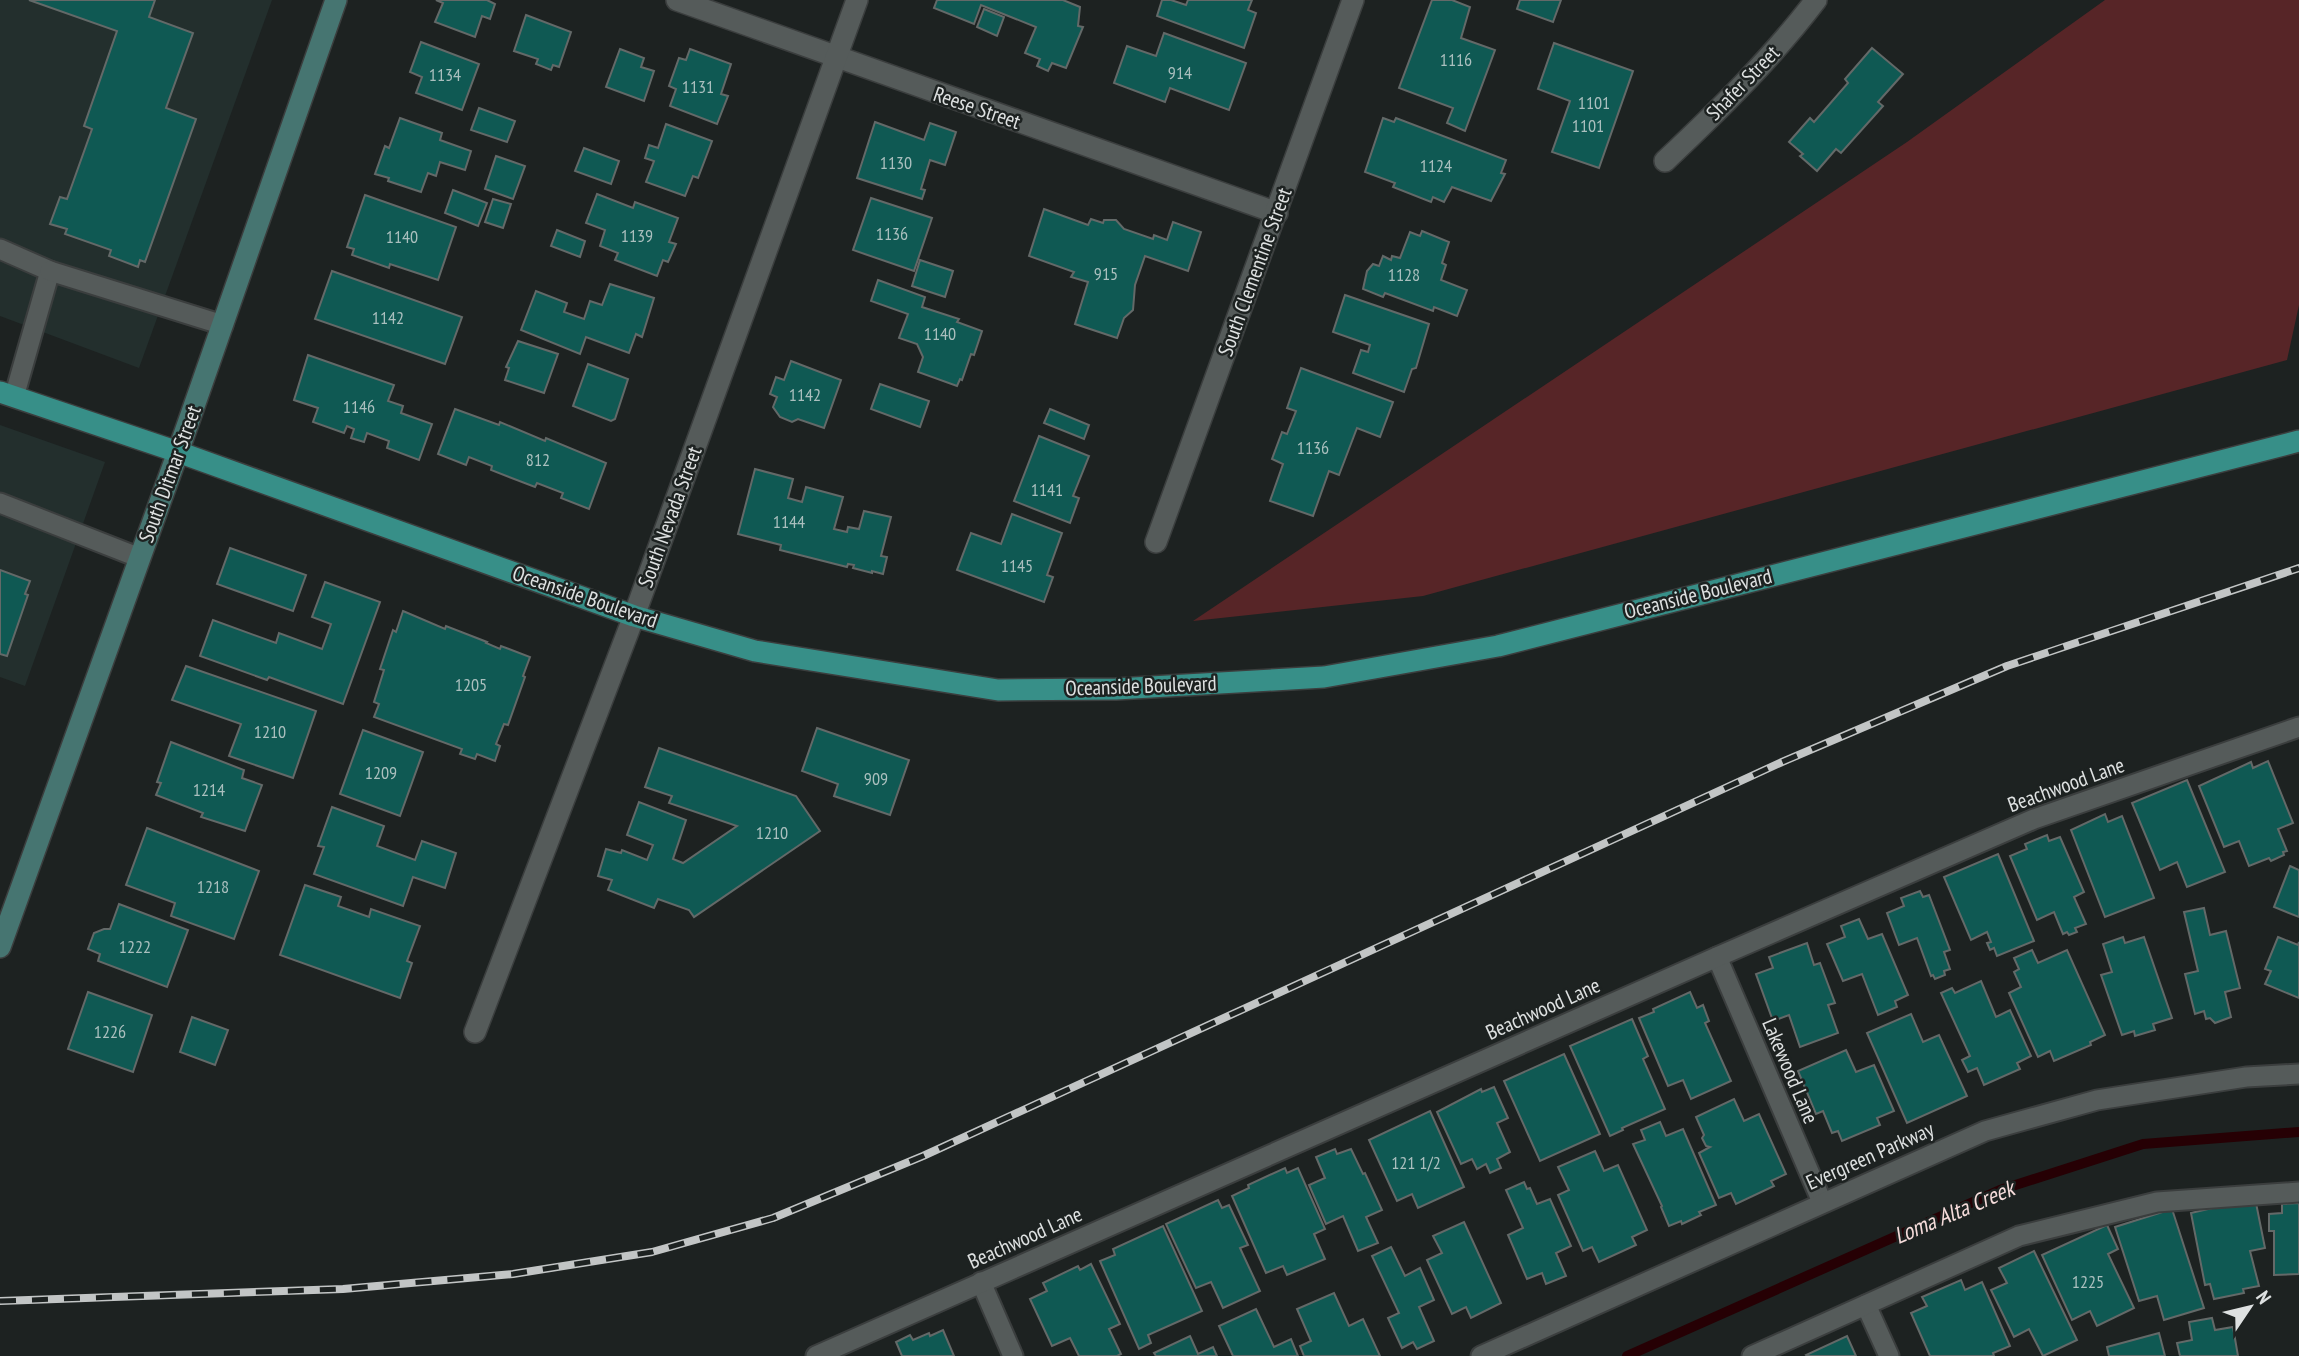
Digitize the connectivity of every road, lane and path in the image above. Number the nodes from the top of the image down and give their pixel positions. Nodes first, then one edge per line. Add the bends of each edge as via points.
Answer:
1 (336, 0) edge
2 (677, 0) edge
3 (857, 0) edge
4 (1353, 0) edge
5 (1816, 0) edge
6 (836, 58) junction
7 (1665, 161) dead end
8 (1277, 213) junction
9 (0, 249) edge
10 (50, 271) junction
11 (223, 326) junction
12 (7, 394) edge
13 (2299, 441) edge
14 (178, 452) junction
15 (0, 503) edge
16 (1156, 542) dead end
17 (140, 558) junction
18 (634, 616) junction
19 (2299, 727) edge
20 (0, 947) edge
21 (1717, 957) junction
22 (475, 1032) dead end
23 (2299, 1074) edge
24 (2299, 1192) edge
25 (1822, 1202) junction
26 (981, 1282) junction
27 (1866, 1305) junction
28 (816, 1356) edge
29 (1013, 1356) edge
30 (1481, 1356) edge
31 (1752, 1356) edge
32 (1889, 1356) edge

1 - 11 street, South Ditmar Street
2 - 6 street, Reese Street
3 - 6 street, South Nevada Street
4 - 8 street, South Clementine Street
5 - 7 street, Shafer Street via 1735,94
6 - 8 street, Reese Street
6 - 18 street, South Nevada Street
8 - 16 street, South Clementine Street
9 - 10 lane
10 - 11 lane
10 - 12 lane
11 - 14 street, South Ditmar Street
12 - 14 main road, Oceanside Boulevard
13 - 18 main road, Oceanside Boulevard via 1498,646 1324,677 1116,689 998,690 755,651
14 - 17 street, South Ditmar Street
14 - 18 main road, Oceanside Boulevard
15 - 17 lane
17 - 20 street, South Ditmar Street
18 - 22 street, South Nevada Street
19 - 21 lane, Beachwood Lane via 2034,820
21 - 25 lane, Lakewood Lane
21 - 26 lane, Beachwood Lane
23 - 25 lane, Evergreen Parkway via 2246,1077 2085,1103 1985,1131
24 - 27 lane via 2157,1202 2019,1236
25 - 30 lane, Evergreen Parkway
26 - 28 lane, Beachwood Lane
26 - 29 lane
27 - 31 lane
27 - 32 lane

